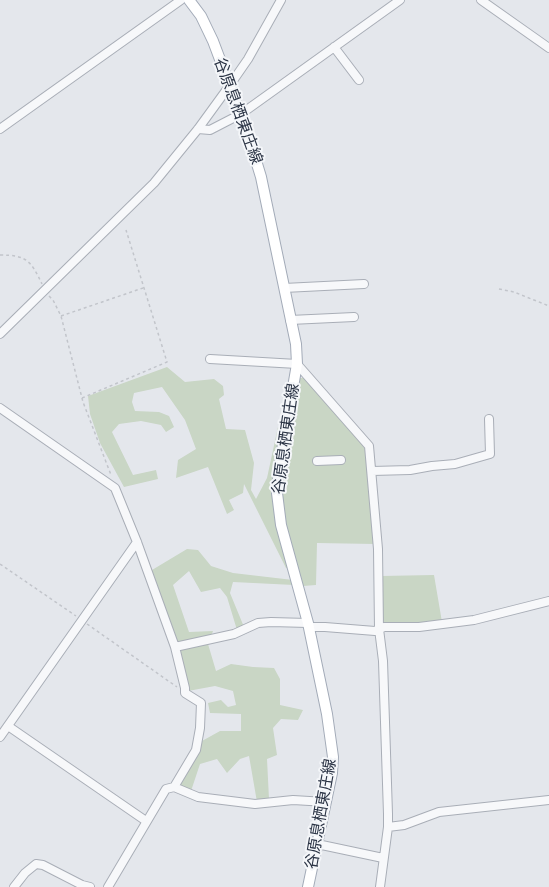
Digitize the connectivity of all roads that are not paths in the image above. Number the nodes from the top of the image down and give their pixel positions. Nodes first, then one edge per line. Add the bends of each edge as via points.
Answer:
1 (181, 0) edge
2 (189, 0) edge
3 (281, 0) edge
4 (400, 0) edge
5 (481, 0) edge
6 (334, 47) junction
7 (549, 48) edge
8 (359, 80) dead end
9 (230, 85) junction
10 (241, 114) junction
11 (0, 129) edge
12 (198, 129) junction
13 (364, 284) dead end
14 (284, 288) junction
15 (354, 317) dead end
16 (290, 320) junction
17 (0, 334) edge
18 (210, 359) dead end
19 (297, 364) junction
20 (0, 408) edge
21 (489, 419) dead end
22 (341, 460) dead end
23 (317, 461) dead end
24 (372, 471) junction
25 (137, 542) junction
26 (549, 601) edge
27 (309, 625) junction
28 (379, 629) junction
29 (175, 647) junction
30 (8, 726) junction
31 (0, 737) edge
32 (174, 787) junction
33 (549, 800) edge
34 (326, 802) junction
35 (146, 821) junction
36 (388, 826) junction
37 (317, 844) junction
38 (383, 858) junction
39 (14, 887) edge
40 (90, 887) edge
41 (108, 887) edge
42 (308, 887) edge
43 (380, 887) edge

1 - 11 street
2 - 9 main road, 谷原息栖東庄線 via 201,16
3 - 9 street via 248,59
4 - 6 street
5 - 7 street
6 - 8 street
6 - 10 street
9 - 10 main road, 谷原息栖東庄線
9 - 12 street
10 - 12 street via 210,130
10 - 14 main road, 谷原息栖東庄線 via 261,177
12 - 17 street via 154,183
13 - 14 street
14 - 16 main road, 谷原息栖東庄線
15 - 16 street
16 - 19 main road, 谷原息栖東庄線 via 296,344
18 - 19 street
19 - 24 street via 369,446
19 - 27 main road, 谷原息栖東庄線 via 277,493 281,525
20 - 25 street via 115,488
21 - 24 street via 490,454 455,464 410,470
22 - 23 street
24 - 28 street via 378,549
25 - 29 street
25 - 30 street
26 - 28 street via 474,620
27 - 28 street via 375,631
27 - 29 street via 258,623 234,634
27 - 34 main road, 谷原息栖東庄線 via 333,756
28 - 36 street via 383,661
29 - 32 street via 185,693 202,703 196,750
30 - 31 street
30 - 35 street
32 - 34 street via 198,797 255,804 292,800
32 - 35 street via 166,788
33 - 36 street via 439,812 404,825
34 - 37 main road, 谷原息栖東庄線
35 - 41 street
36 - 38 street
37 - 38 street
37 - 42 main road, 谷原息栖東庄線
38 - 43 street
39 - 40 street via 36,864

